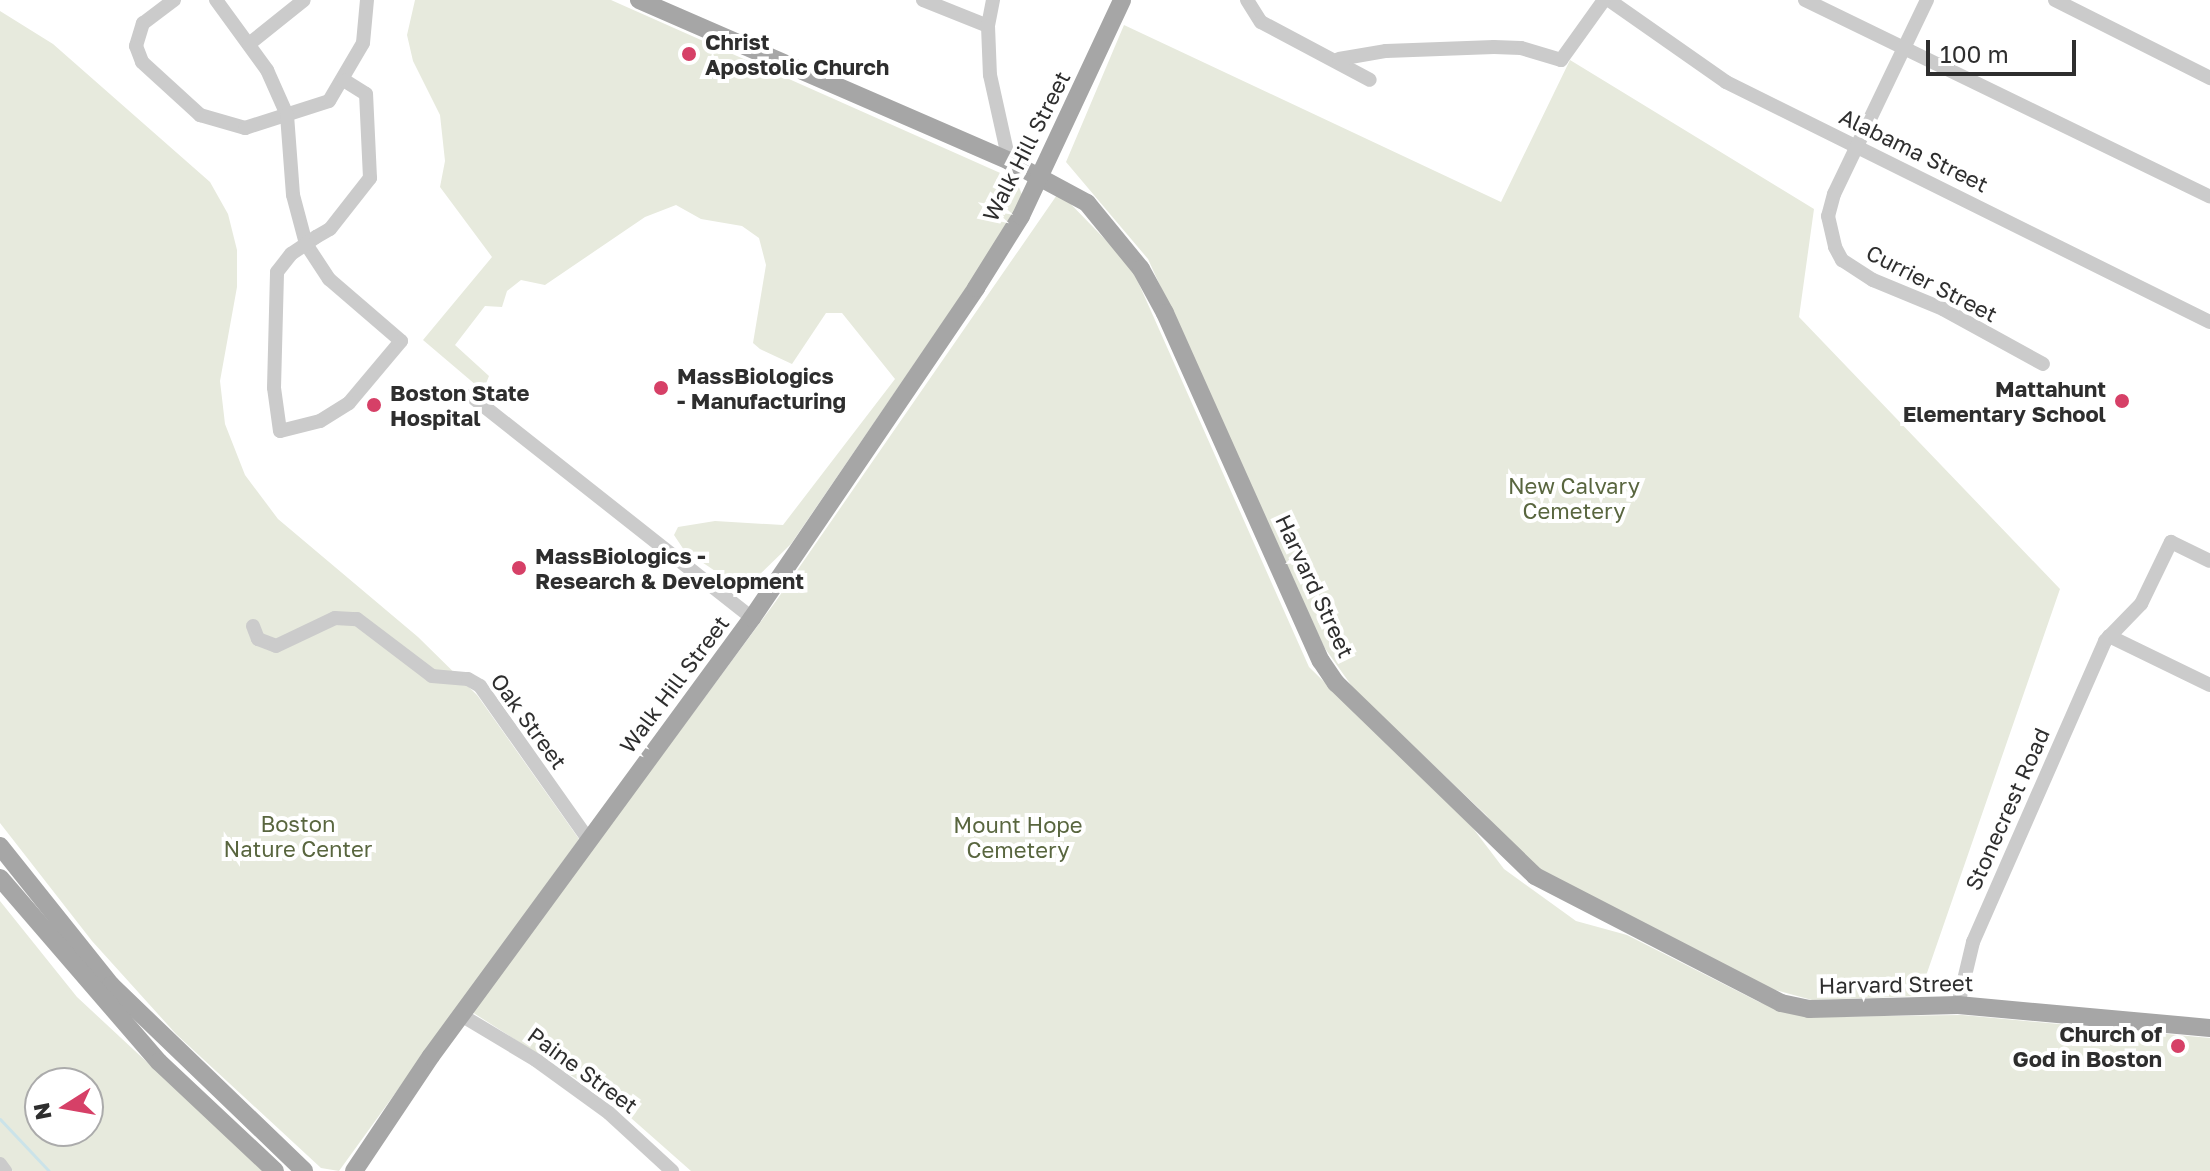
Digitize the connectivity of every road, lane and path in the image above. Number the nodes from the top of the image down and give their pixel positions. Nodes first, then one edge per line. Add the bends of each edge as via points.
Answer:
1 (174, 0) edge
2 (216, 0) edge
3 (304, 0) edge
4 (367, 0) edge
5 (639, 0) edge
6 (923, 0) edge
7 (993, 0) edge
8 (1122, 0) edge
9 (1247, 0) edge
10 (1606, 0) edge
11 (1805, 0) edge
12 (1927, 0) edge
13 (2055, 0) edge
14 (663, 5) edge
15 (988, 26) junction
16 (249, 44) junction
17 (1903, 46) junction
18 (1339, 59) junction
19 (2210, 78) edge
20 (1370, 80) dead end
21 (345, 81) junction
22 (287, 115) junction
23 (1856, 145) junction
24 (1009, 161) junction
25 (1039, 178) junction
26 (2210, 197) edge
27 (306, 244) junction
28 (2210, 322) edge
29 (2043, 364) dead end
30 (471, 396) dead end
31 (2210, 561) edge
32 (752, 618) junction
33 (253, 626) dead end
34 (2109, 636) junction
35 (2210, 685) edge
36 (588, 839) junction
37 (0, 846) edge
38 (0, 878) edge
39 (1958, 1005) junction
40 (461, 1015) junction
41 (2210, 1028) edge
42 (0, 1164) edge
43 (5, 1171) edge
44 (275, 1171) edge
45 (304, 1171) edge
46 (354, 1171) edge
47 (672, 1171) edge

1 - 22 street via 143,23 136,46 142,62 200,115 226,125 245,128
2 - 16 street
3 - 16 street
4 - 21 street via 363,43
5 - 14 main road, Harvard Street
6 - 15 street
7 - 15 street
8 - 25 main road, Walk Hill Street
9 - 18 street via 1261,22
10 - 18 street via 1561,60 1507,47 1386,51
10 - 23 street, Alabama Street via 1726,82
11 - 17 street
12 - 17 street, Currier Street
13 - 19 street
14 - 24 main road, Harvard Street
15 - 24 street via 990,75
16 - 22 street
17 - 23 street, Currier Street
17 - 26 street
18 - 20 street
21 - 22 street via 329,101
21 - 27 street via 366,94 370,178 330,229
22 - 27 street via 293,195
23 - 28 street, Alabama Street
23 - 29 street, Currier Street via 1828,216 1842,260
24 - 25 main road, Harvard Street
25 - 32 main road, Walk Hill Street via 976,288
25 - 39 main road, Harvard Street via 1087,203 1141,269 1189,364 1306,633 1336,683 1446,786 1519,865 1781,1003 1809,1009
27 - 27 street via 277,272 274,388 280,431 320,421 349,403 401,341 329,279
30 - 32 street
31 - 34 street via 2171,542 2141,604
32 - 36 main road, Walk Hill Street
33 - 36 street, Oak Street via 258,639 276,646 335,618 357,619 432,676 468,679 480,686
34 - 35 street
34 - 39 street, Stonecrest Road via 1988,905 1969,952
36 - 40 main road, Walk Hill Street
37 - 45 main road via 111,985
38 - 44 main road via 159,1062
39 - 41 main road, Harvard Street
40 - 46 main road, Walk Hill Street
40 - 47 street, Paine Street via 601,1107
42 - 43 street

